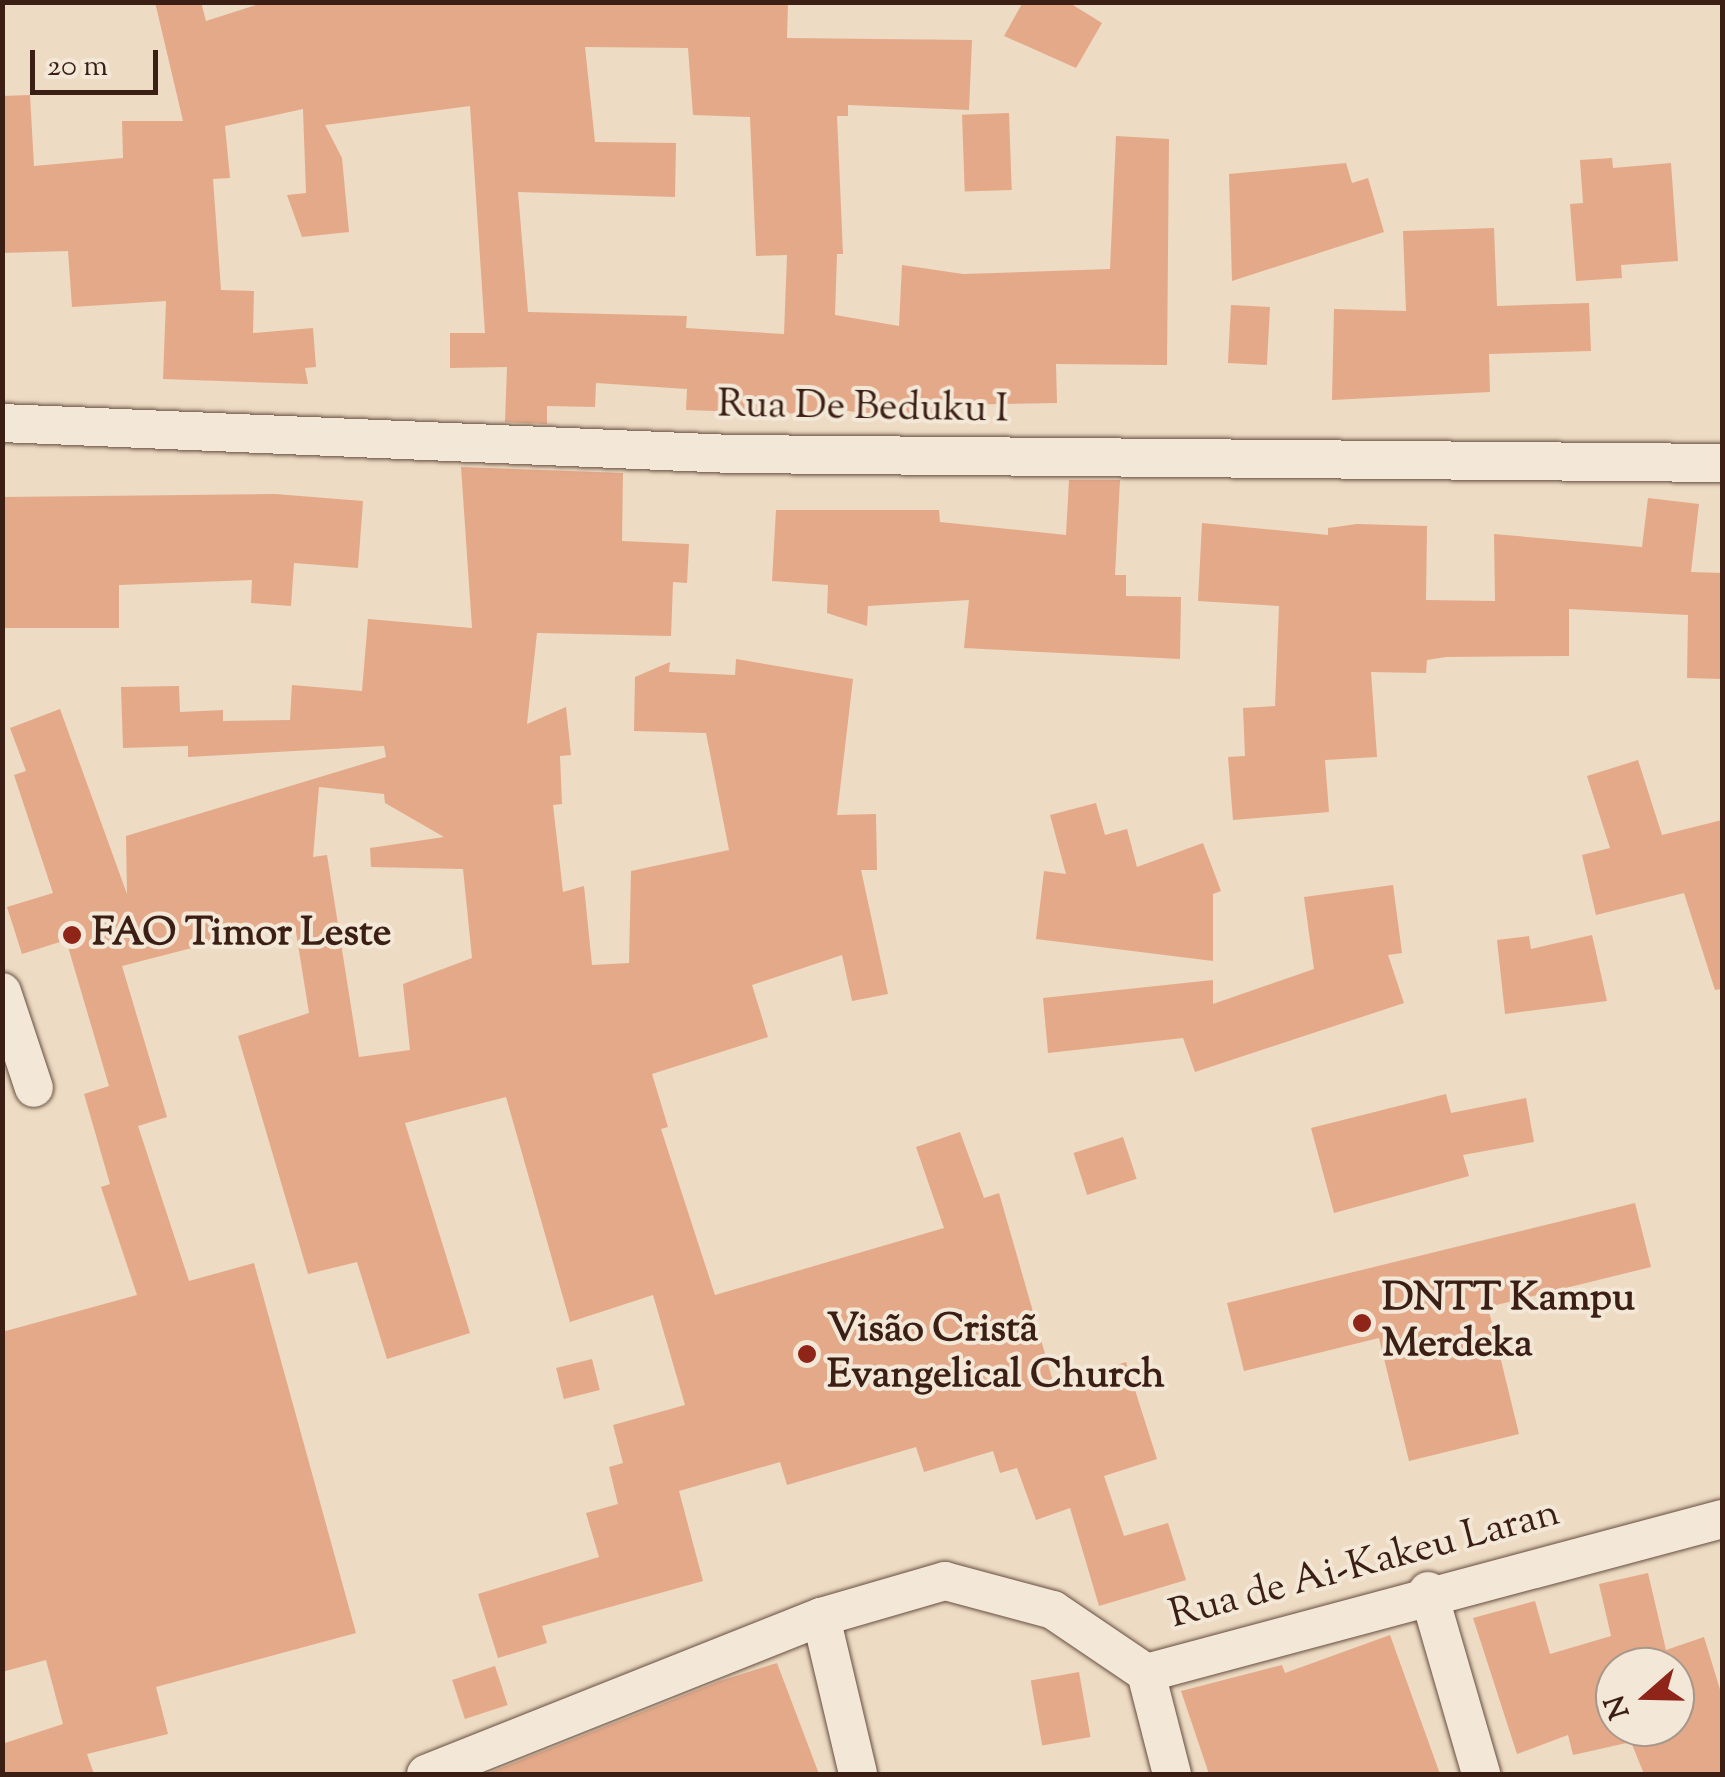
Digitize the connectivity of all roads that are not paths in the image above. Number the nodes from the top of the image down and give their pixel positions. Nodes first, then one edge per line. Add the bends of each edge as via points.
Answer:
1 (2, 423) edge
2 (1722, 462) edge
3 (2, 992) edge
4 (34, 1088) dead end
5 (1722, 1521) edge
6 (1428, 1592) junction
7 (821, 1617) junction
8 (1146, 1673) junction
9 (426, 1774) edge
10 (858, 1774) edge
11 (1172, 1774) edge
12 (1481, 1774) edge

1 - 2 street, Rua De Beduku I via 734,454
3 - 4 street
5 - 6 street, Rua de Ai-Kakeu Laran
6 - 8 street, Rua de Ai-Kakeu Laran
6 - 12 street
7 - 8 street, Rua de Ai-Kakeu Laran via 946,1582 1053,1610
7 - 9 street, Rua de Ai-Kakeu Laran
7 - 10 street
8 - 11 street

